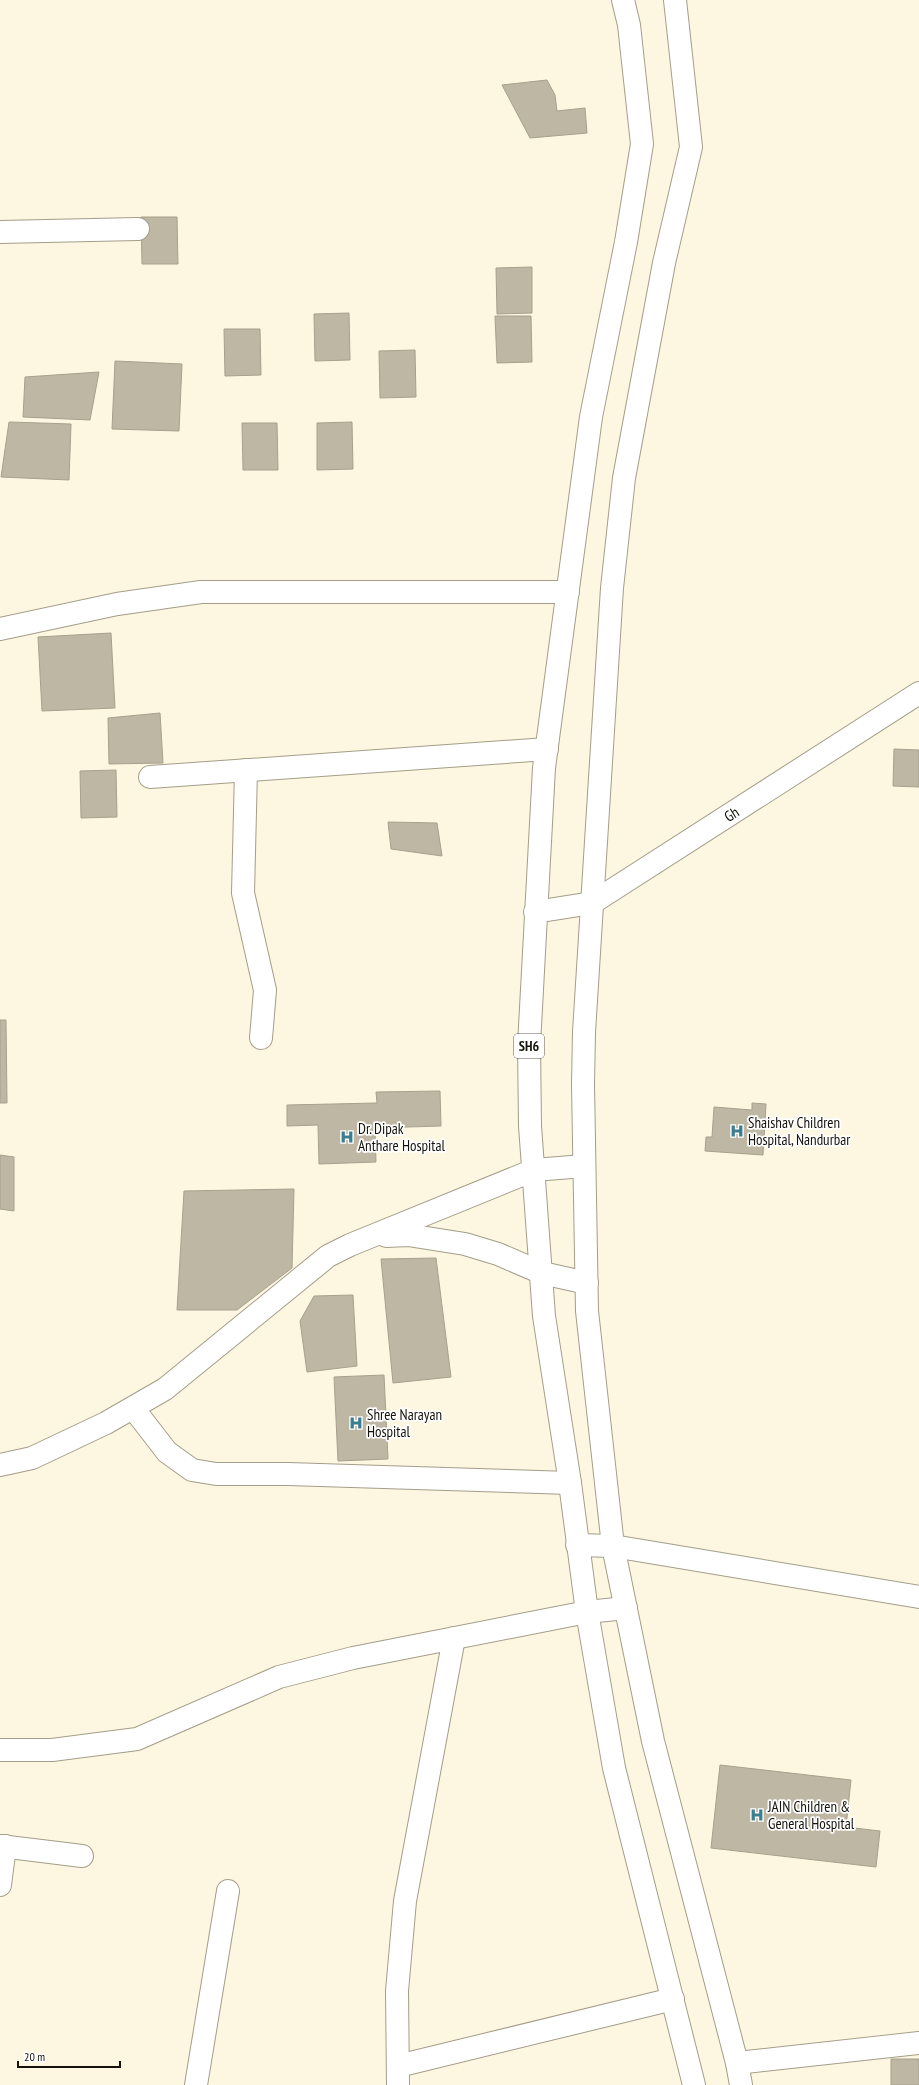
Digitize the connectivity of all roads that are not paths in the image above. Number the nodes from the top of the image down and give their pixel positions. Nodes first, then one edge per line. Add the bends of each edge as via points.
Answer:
1 (622, 0) edge
2 (675, 0) edge
3 (138, 229) dead end
4 (0, 232) edge
5 (568, 592) junction
6 (0, 629) edge
7 (919, 693) edge
8 (547, 749) junction
9 (246, 770) junction
10 (150, 777) dead end
11 (592, 903) junction
12 (535, 912) junction
13 (261, 1038) dead end
14 (584, 1166) junction
15 (534, 1170) junction
16 (371, 1238) junction
17 (542, 1273) junction
18 (587, 1283) junction
19 (133, 1408) junction
20 (0, 1465) edge
21 (570, 1483) junction
22 (577, 1545) junction
23 (613, 1546) junction
24 (919, 1597) edge
25 (626, 1608) junction
26 (588, 1612) junction
27 (454, 1638) junction
28 (0, 1750) edge
29 (3, 1846) edge
30 (82, 1856) dead end
31 (0, 1885) edge
32 (228, 1891) dead end
33 (673, 1999) junction
34 (919, 2043) edge
35 (737, 2062) junction
36 (398, 2075) edge
37 (196, 2085) edge
38 (694, 2085) edge
39 (741, 2085) edge

1 - 5 street, SH6 via 629,25 642,144 626,242 591,417
2 - 11 street via 691,147 664,262 624,478 612,588
3 - 4 street
5 - 6 street via 201,592 117,604
5 - 8 street, SH6
7 - 11 street, Gh
8 - 9 street
8 - 12 street, SH6
9 - 10 street
9 - 13 street via 243,893 265,990
11 - 12 street, Gh
11 - 14 street via 584,1032
12 - 15 street, SH6 via 529,1045
14 - 15 street
14 - 18 street
15 - 16 street
15 - 17 street, SH6
16 - 17 street via 408,1235 465,1244 498,1254
16 - 19 street via 328,1256 165,1389
17 - 18 street
17 - 21 street, SH6 via 544,1316
18 - 23 street
19 - 20 street via 32,1458
19 - 21 street via 167,1452 192,1470 216,1474
21 - 22 street, SH6
22 - 23 street
22 - 26 street, SH6
23 - 24 street
23 - 25 street
25 - 26 street
25 - 35 street via 652,1741
26 - 27 street
26 - 33 street, SH6 via 614,1768
27 - 28 street via 353,1658 279,1677 137,1739 52,1750
27 - 36 street via 405,1901 396,1991
29 - 30 street
29 - 31 street
32 - 37 street
33 - 36 street
33 - 38 street, SH6
34 - 35 street
35 - 39 street

